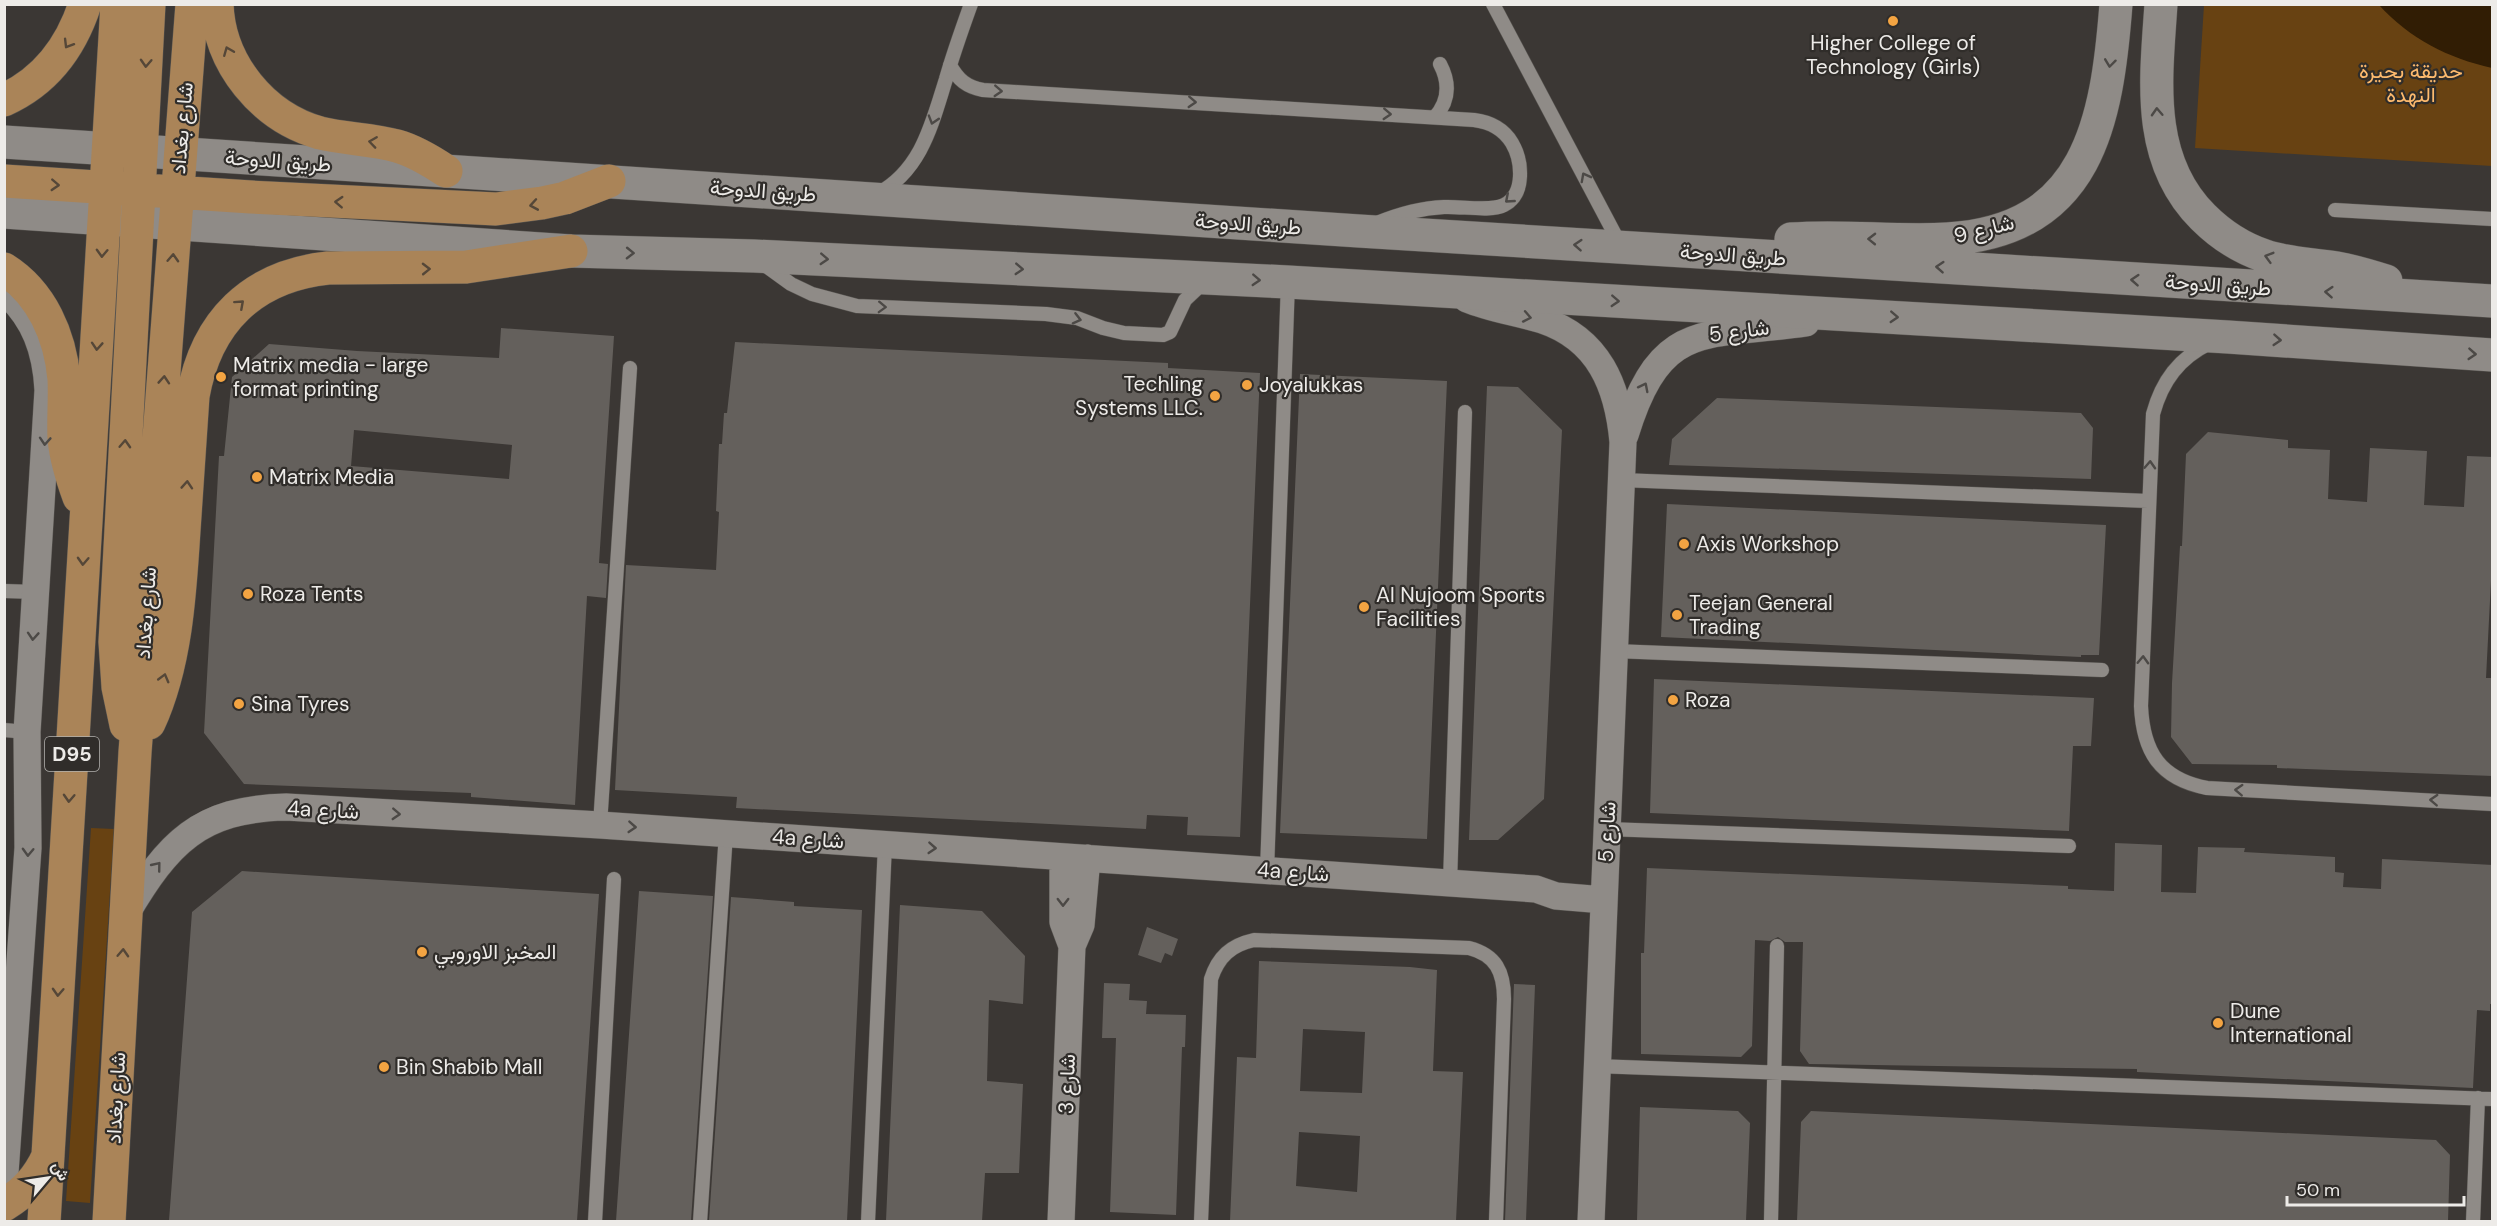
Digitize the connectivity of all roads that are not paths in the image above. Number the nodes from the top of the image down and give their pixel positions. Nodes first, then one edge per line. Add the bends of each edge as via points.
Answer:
1 (85, 4) edge
2 (117, 4) edge
3 (148, 4) edge
4 (192, 4) edge
5 (218, 4) edge
6 (971, 4) edge
7 (1493, 4) edge
8 (2115, 4) edge
9 (2161, 4) edge
10 (1440, 64) dead end
11 (950, 65) junction
12 (4, 100) edge
13 (1435, 117) junction
14 (4, 142) edge
15 (107, 150) junction
16 (141, 152) junction
17 (179, 155) junction
18 (446, 171) junction
19 (4, 181) edge
20 (609, 181) junction
21 (105, 188) junction
22 (139, 190) junction
23 (177, 192) junction
24 (868, 198) junction
25 (2335, 210) dead end
26 (4, 212) edge
27 (2493, 219) edge
28 (103, 220) junction
29 (136, 222) junction
30 (175, 224) junction
31 (1359, 231) junction
32 (1622, 247) junction
33 (571, 251) junction
34 (1699, 252) junction
35 (754, 256) junction
36 (4, 269) edge
37 (1211, 278) junction
38 (1288, 282) junction
39 (4, 291) edge
40 (1452, 292) junction
41 (2426, 298) junction
42 (2493, 301) edge
43 (1843, 314) junction
44 (2228, 336) junction
45 (2493, 355) edge
46 (630, 368) dead end
47 (1465, 412) dead end
48 (1623, 442) junction
49 (1621, 480) junction
50 (2148, 501) junction
51 (86, 513) junction
52 (4, 591) edge
53 (36, 592) junction
54 (1614, 651) junction
55 (2102, 670) dead end
56 (16, 731) edge
57 (135, 752) junction
58 (2493, 804) edge
59 (600, 825) junction
60 (1607, 829) junction
61 (726, 833) junction
62 (885, 844) junction
63 (2069, 846) dead end
64 (1075, 858) junction
65 (1267, 871) junction
66 (614, 879) dead end
67 (1450, 883) junction
68 (1604, 891) junction
69 (125, 915) junction
70 (1777, 946) dead end
71 (11, 1018) edge
72 (1595, 1066) junction
73 (1774, 1072) junction
74 (2478, 1098) junction
75 (2493, 1099) edge
76 (48, 1156) junction
77 (4, 1187) edge
78 (4, 1205) edge
79 (110, 1220) edge
80 (44, 1221) edge
81 (595, 1221) edge
82 (700, 1221) edge
83 (868, 1221) edge
84 (1061, 1221) edge
85 (1201, 1221) edge
86 (1496, 1221) edge
87 (1591, 1221) edge
88 (1771, 1221) edge
89 (2473, 1221) edge

1 -> 12 main road via 68,45 55,63 32,84
2 - 15 main road, D95
3 -> 16 main road
4 - 17 main road, شارع بغداد
18 -> 5 main road via 399,146 318,132 277,112 253,91 233,64 221,31
6 - 11 lane
32 -> 7 lane
8 -> 34 main road, شارع 9 via 2107,90 2091,144 2068,185 2032,215 1959,238 1800,238
41 -> 9 main road via 2368,276 2265,256 2228,238 2196,210 2173,176 2157,121
10 - 13 lane via 1447,96
11 -> 13 lane via 963,83 984,90
11 -> 24 lane via 919,154 897,180
13 -> 31 lane via 1483,121 1508,137 1517,155 1520,174 1512,200 1496,208 1421,209
14 - 15 main road, طريق الدوحة
15 - 16 main road, طريق الدوحة
15 - 21 main road, D95
16 - 17 main road, طريق الدوحة
16 - 22 main road
17 - 18 main road, طريق الدوحة
17 - 23 main road, شارع بغداد
18 - 20 main road, طريق الدوحة
19 -> 21 main road
20 -> 23 main road via 554,201 496,209
20 - 24 main road, طريق الدوحة
21 - 22 main road
21 - 28 main road, D95
22 - 23 main road
22 - 29 main road
23 - 30 main road, شارع بغداد
24 - 31 main road, طريق الدوحة
25 - 27 lane
26 - 28 main road
28 - 29 main road
28 -> 51 main road, D95
29 - 30 main road
57 -> 29 main road via 118,687 115,642
30 - 33 main road
57 -> 30 main road, شارع بغداد
32 -> 31 main road, طريق الدوحة
32 - 34 main road, طريق الدوحة
33 -> 35 main road
57 -> 33 main road via 157,700 172,646 196,377 210,342 233,311 267,284 307,270 466,267
41 -> 34 main road, طريق الدوحة
35 -> 37 main road
35 -> 37 lane via 791,284 834,302 1061,315 1124,333 1170,332 1185,300
36 - 51 main road via 30,290 58,341 67,459
37 -> 38 main road
38 - 40 main road
38 - 65 lane
39 -> 53 street via 27,316 44,350 47,367
40 -> 43 main road
40 -> 48 street, شارع 5 via 1497,310 1557,326 1588,348 1609,378 1621,418
41 - 42 main road, طريق الدوحة
43 -> 44 main road
48 -> 43 street, شارع 5 via 1637,400 1652,372 1662,359 1689,340 1720,331 1787,325
44 -> 45 main road
50 -> 44 lane via 2153,414 2163,385 2171,372 2196,350
46 - 59 lane
47 - 67 lane
48 - 49 street, شارع 5
49 - 50 lane
49 - 54 street, شارع 5
58 -> 50 lane via 2207,788 2184,782 2163,768 2146,741 2142,725
51 -> 76 main road, D95
52 - 53 lane
53 -> 56 street
54 - 55 lane
54 - 60 street, شارع 5
56 -> 71 street via 28,848
57 - 69 main road, شارع بغداد
59 -> 61 street, 4a شارع
69 -> 59 street, 4a شارع via 168,851 194,830 223,816 255,808
60 - 63 lane
60 - 68 street, شارع 5
61 - 62 street, 4a شارع
61 - 82 lane
62 -> 64 street, 4a شارع
62 - 83 lane
64 - 65 street, 4a شارع
64 - 84 street, شارع 3 via 1064,922 1072,946
65 - 67 street, 4a شارع
66 - 81 lane
67 - 68 street, 4a شارع via 1536,889 1564,881
68 - 72 street, شارع 5
79 -> 69 main road, شارع بغداد
70 - 73 lane
71 - 77 street
72 - 73 lane
72 - 87 street, شارع 5
73 - 74 lane
73 - 88 lane
74 - 75 lane
74 - 89 lane
76 - 78 main road via 30,1185
76 - 80 main road, D95
85 - 86 lane via 1211,980 1227,951 1254,940 1469,948 1497,964 1504,999

